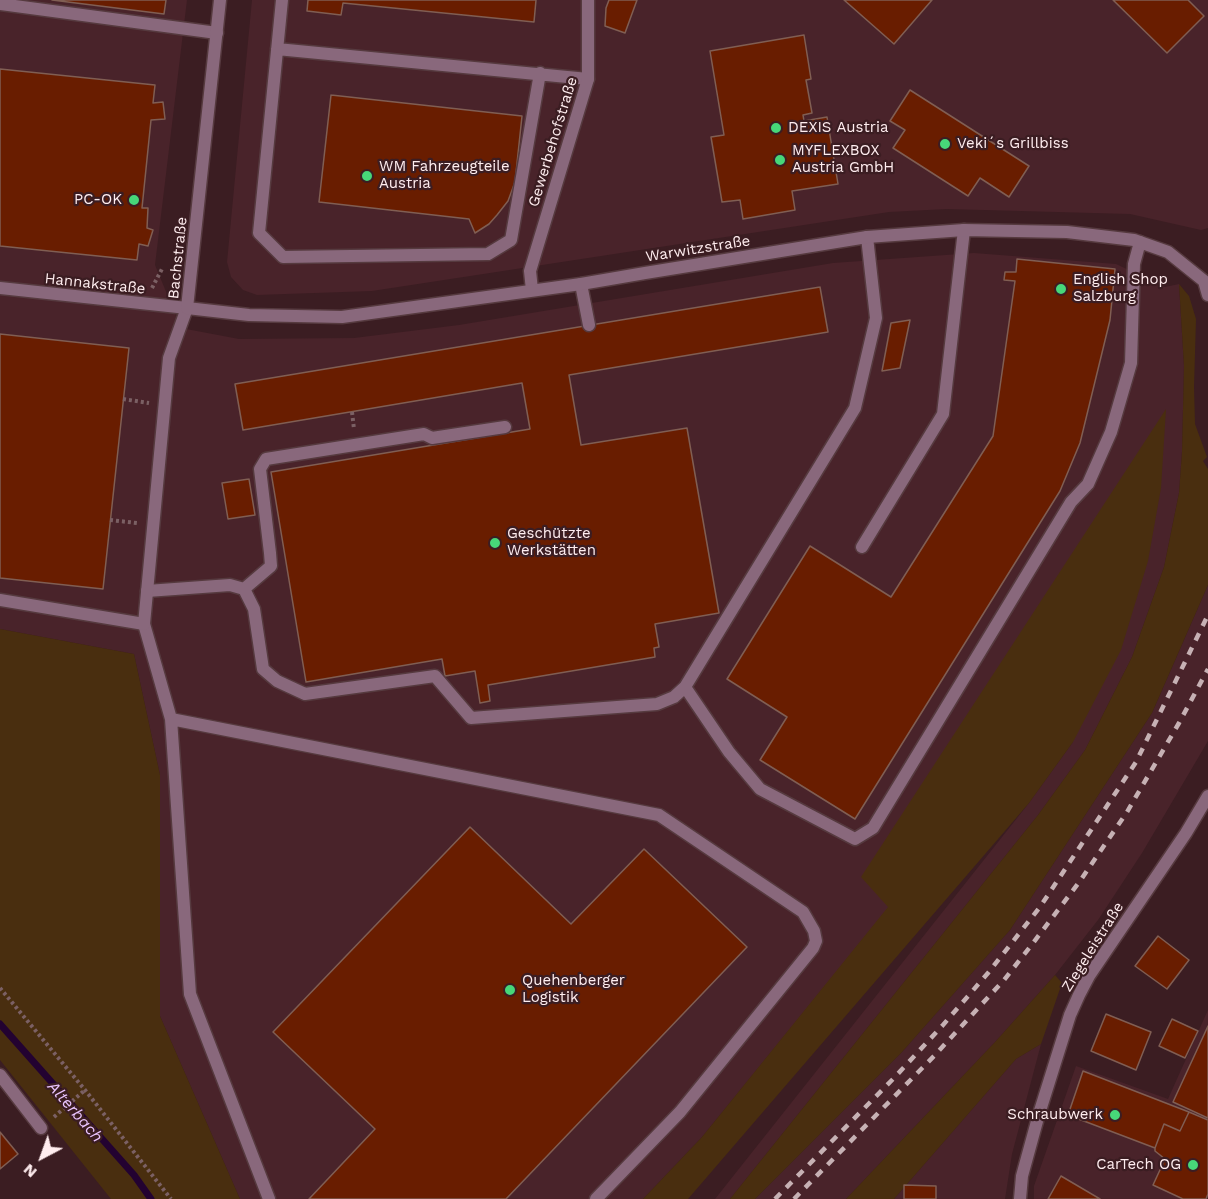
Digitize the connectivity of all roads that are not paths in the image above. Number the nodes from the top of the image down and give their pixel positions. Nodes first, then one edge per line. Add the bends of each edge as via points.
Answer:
1 (220, 0) edge
2 (282, 0) edge
3 (588, 0) edge
4 (0, 4) edge
5 (217, 33) junction
6 (277, 49) junction
7 (540, 74) junction
8 (588, 79) junction
9 (964, 230) junction
10 (867, 237) junction
11 (1140, 242) junction
12 (1206, 278) edge
13 (581, 285) junction
14 (0, 288) edge
15 (532, 290) junction
16 (1208, 295) edge
17 (187, 308) junction
18 (589, 325) dead end
19 (505, 427) dead end
20 (862, 547) dead end
21 (244, 589) junction
22 (147, 591) junction
23 (0, 600) edge
24 (144, 624) junction
25 (685, 687) junction
26 (171, 719) junction
27 (1208, 796) edge
28 (0, 1075) edge
29 (44, 1126) road end
30 (269, 1199) edge
31 (596, 1199) edge
32 (1020, 1199) edge

1 - 5 street, Bachstraße
2 - 6 street
3 - 8 street, Gewerbehofstraße
4 - 5 street
5 - 17 street, Bachstraße
6 - 7 street
6 - 7 street via 260,233 283,257 488,254 511,240
7 - 8 street
8 - 15 street, Gewerbehofstraße via 530,271
9 - 10 street, Warwitzstraße
9 - 11 street, Warwitzstraße via 1067,232
9 - 20 street via 943,414
10 - 13 street, Warwitzstraße
10 - 25 street via 876,318 855,408
11 - 12 street, Warwitzstraße via 1168,252
11 - 25 street via 1134,264 1131,363 1111,432 1088,484 1071,502 873,828 855,839 760,789 729,752
12 - 16 street
13 - 15 street, Warwitzstraße
13 - 18 street
14 - 17 street, Hannakstraße
15 - 17 street, Warwitzstraße via 342,316 249,315
17 - 22 street, Bachstraße via 169,358
19 - 21 street via 432,438 424,434 266,459 260,469 271,566
21 - 22 street via 230,585
21 - 25 street via 254,609 263,669 277,681 305,694 435,676 471,718 657,704
22 - 24 street, Bachstraße
23 - 24 street
24 - 26 street
26 - 30 street via 190,994
26 - 31 street via 659,815 803,912 814,931 813,948 680,1112
27 - 32 street, Ziegeleistraße via 1079,995 1039,1114 1022,1176
28 - 29 street

